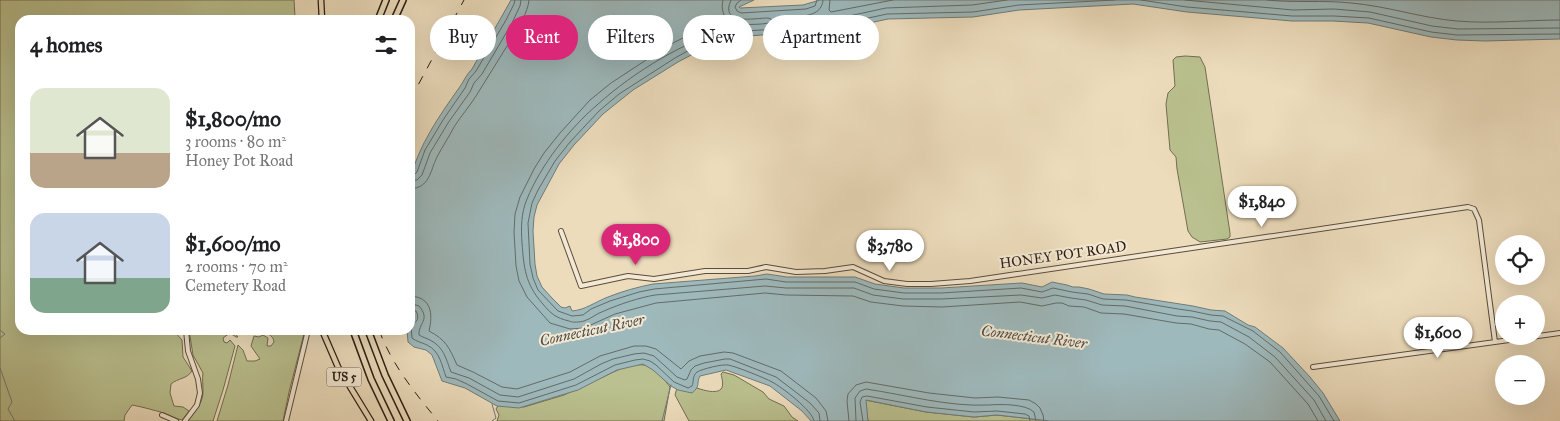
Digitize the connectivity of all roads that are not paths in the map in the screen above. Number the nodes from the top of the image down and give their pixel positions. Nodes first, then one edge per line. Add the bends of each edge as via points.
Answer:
1 (321, 0) edge
2 (386, 0) edge
3 (403, 0) edge
4 (322, 15) edge
5 (380, 15) edge
6 (396, 15) edge
7 (561, 231) dead end
8 (1560, 333) edge
9 (186, 335) edge
10 (307, 335) edge
11 (324, 335) edge
12 (355, 335) edge
13 (370, 335) edge
14 (1545, 335) edge
15 (1495, 342) joint
16 (1313, 367) dead end
17 (162, 415) dead end
18 (176, 421) edge
19 (185, 421) edge
20 (286, 421) edge
21 (371, 421) edge
22 (391, 421) edge
23 (409, 421) edge

1 - 4 main road
2 - 5 highway
3 - 6 highway
7 - 15 street, HONEY POT ROAD via 582,286 628,276 654,279 705,271 748,271 766,267 796,272 853,267 889,282 931,284 970,281 1468,207 1474,209 1479,220
8 - 14 street
9 - 19 street via 200,393 197,405
10 - 20 street
11 - 21 main road, US 5 via 338,367
12 - 22 highway
13 - 23 highway via 382,369
15 - 16 street
17 - 18 street

